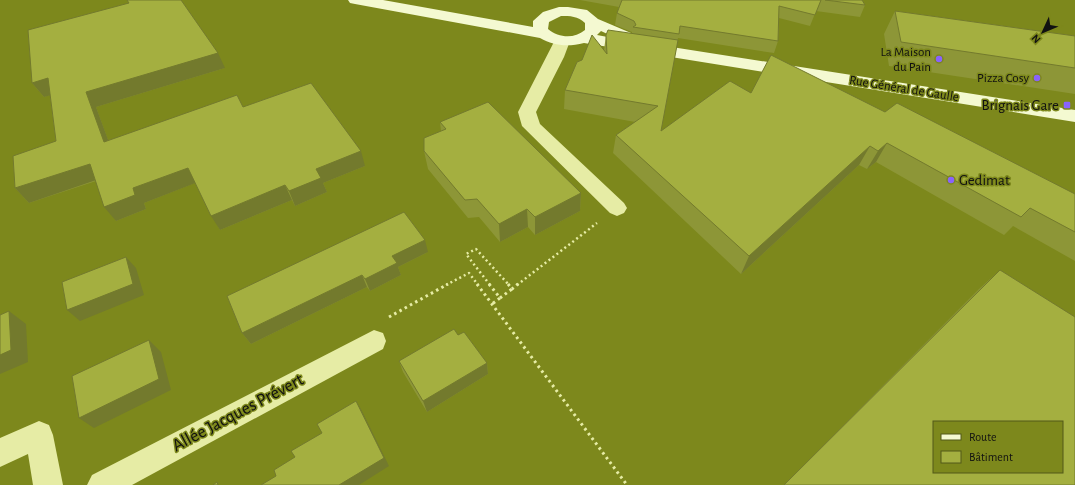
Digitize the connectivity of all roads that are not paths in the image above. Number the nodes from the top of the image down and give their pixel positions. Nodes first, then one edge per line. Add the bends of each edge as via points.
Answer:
1 (356, 0) edge
2 (568, 0) edge
3 (584, 0) edge
4 (424, 11) junction
5 (548, 15) junction
6 (591, 20) junction
7 (544, 34) junction
8 (583, 38) junction
9 (562, 41) junction
10 (733, 61) junction
11 (1075, 116) edge
12 (616, 208) road end
13 (374, 341) road end
14 (0, 453) edge
15 (48, 485) edge
16 (102, 485) edge

1 - 4 main road
2 - 5 main road
3 - 6 main road
4 - 5 main road via 515,19
4 - 7 main road
5 - 6 main road, Rue Général de Gaulle via 567,11 583,14
5 - 7 main road via 539,25
6 - 8 main road via 593,31
6 - 10 main road, Rue Général de Gaulle via 606,30 628,37
7 - 9 main road
8 - 9 main road, Rue Général de Gaulle
8 - 10 main road, Rue Général de Gaulle
9 - 12 street via 527,112 530,126
10 - 11 main road, Rue Général de Gaulle
13 - 16 street, Allée Jacques Prévert
14 - 15 street via 39,435

